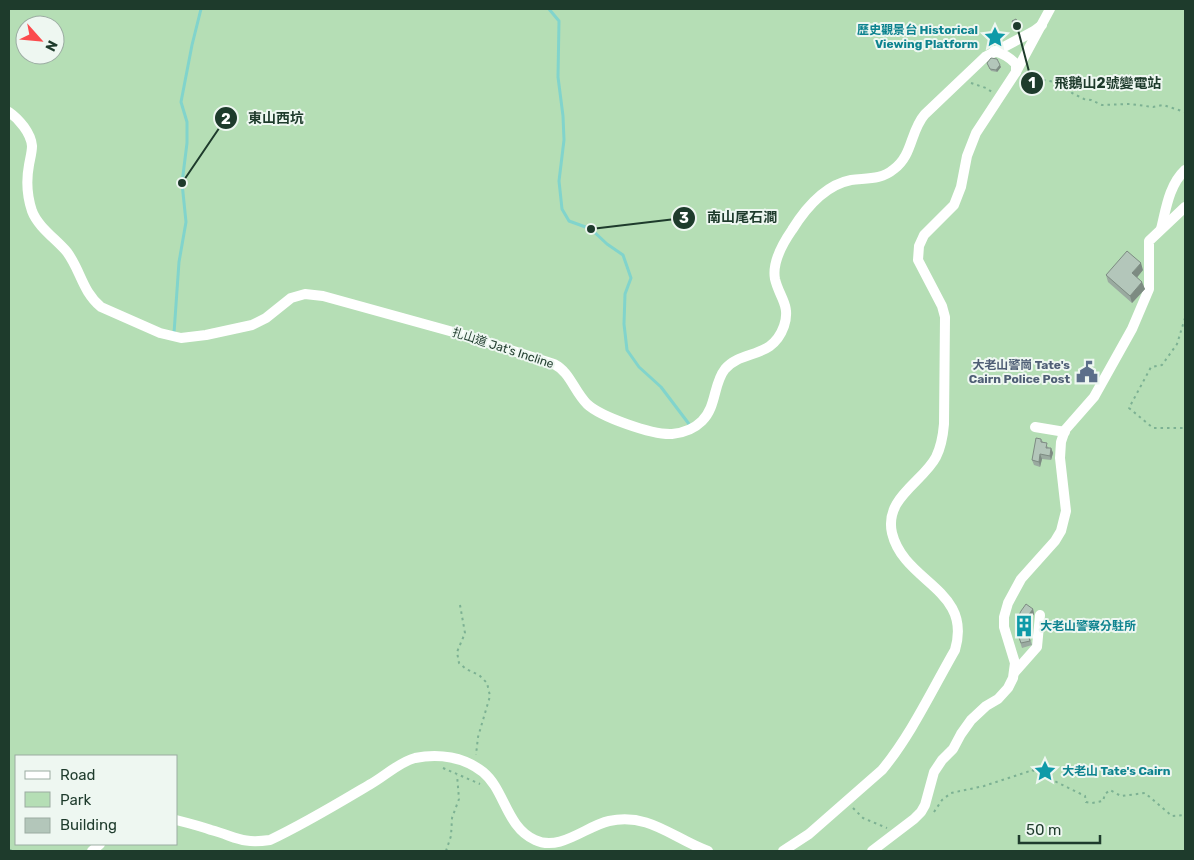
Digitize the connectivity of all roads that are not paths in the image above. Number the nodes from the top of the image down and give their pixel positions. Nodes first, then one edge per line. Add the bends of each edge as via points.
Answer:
1 (1050, 9) edge
2 (1042, 25) junction
3 (994, 51) junction
4 (1016, 72) junction
5 (9, 112) edge
6 (1185, 170) edge
7 (1185, 207) edge
8 (1161, 230) junction
9 (1035, 427) dead end
10 (1065, 432) junction
11 (1040, 615) dead end
12 (1014, 673) junction
13 (919, 814) junction
14 (929, 820) road end
15 (178, 821) edge
16 (682, 839) junction
17 (680, 851) edge
18 (708, 851) edge
19 (783, 851) edge
20 (872, 851) edge

1 - 2 street
2 - 3 street, 扎山道 Jat's Incline
2 - 4 street
3 - 4 street via 1005,54 1016,64
3 - 5 street, 扎山道 Jat's Incline via 919,121 908,152 895,169 881,177 839,184 821,195 805,211 788,236 776,266 775,280 786,308 780,335 763,351 727,367 705,418 692,428 673,434 600,414 586,403 566,373 554,364 464,334 323,296 296,296 252,325 206,336 181,338 160,334 101,307 85,289 68,253 33,213 27,194 32,146 22,123
4 - 19 street via 976,133 954,205 924,235 919,246 918,260 945,317 944,424 942,442 935,459 903,494 891,517 892,532 902,554 955,611 959,638 955,650 882,770 809,834
6 - 8 street via 1176,179
7 - 8 street
8 - 10 street via 1149,241 1149,288 1132,329 1094,397
9 - 10 street
10 - 12 street via 1060,458 1066,511 1061,531 1021,579 1004,617 1015,663
11 - 12 street via 1037,647
12 - 13 street via 1008,688 971,720 942,760 934,772 925,805
13 - 14 street
13 - 20 street
15 - 16 street via 242,841 270,840 414,758 448,757 473,764 488,776 512,819 535,841 552,843 566,840 589,828 622,819 655,825
16 - 17 street
16 - 18 street

